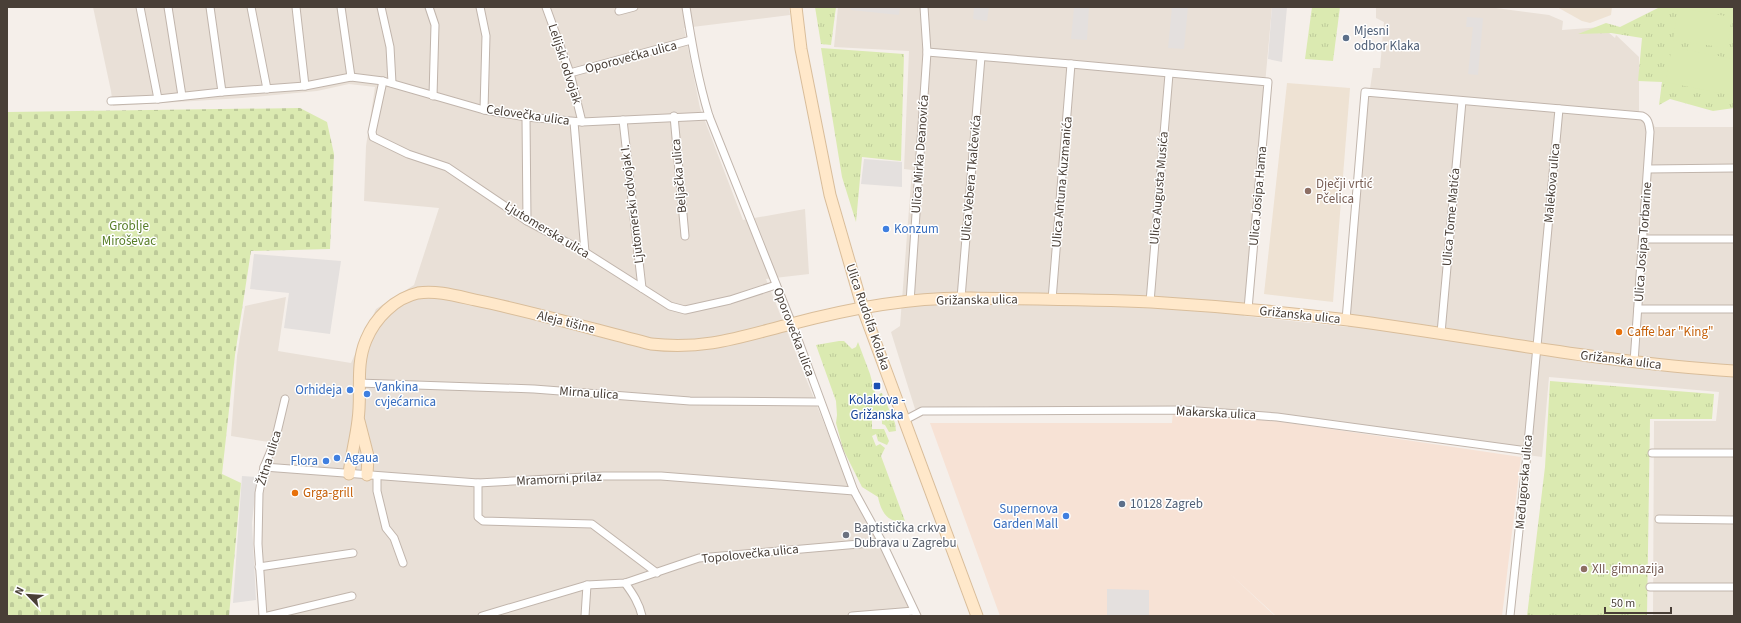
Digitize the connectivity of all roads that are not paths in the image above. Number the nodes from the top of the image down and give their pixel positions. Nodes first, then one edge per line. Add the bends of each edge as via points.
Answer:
1 (140, 7) edge
2 (168, 7) edge
3 (210, 7) edge
4 (251, 7) edge
5 (296, 7) edge
6 (341, 7) edge
7 (381, 7) edge
8 (429, 7) edge
9 (480, 7) edge
10 (546, 7) edge
11 (634, 7) edge
12 (686, 7) edge
13 (796, 7) edge
14 (924, 7) edge
15 (619, 11) dead end
16 (691, 40) junction
17 (927, 52) junction
18 (981, 57) junction
19 (1071, 64) junction
20 (570, 73) junction
21 (1169, 74) junction
22 (350, 77) junction
23 (383, 81) junction
24 (392, 83) junction
25 (305, 86) junction
26 (267, 88) junction
27 (222, 92) junction
28 (182, 96) junction
29 (433, 96) junction
30 (158, 99) junction
31 (111, 101) dead end
32 (1462, 101) junction
33 (1559, 109) junction
34 (484, 110) junction
35 (674, 116) junction
36 (709, 116) junction
37 (526, 117) junction
38 (622, 120) junction
39 (574, 122) junction
40 (582, 122) junction
41 (1734, 168) edge
42 (1648, 169) junction
43 (527, 221) junction
44 (685, 236) dead end
45 (1734, 239) edge
46 (1643, 240) junction
47 (585, 252) junction
48 (776, 285) junction
49 (642, 288) junction
50 (961, 298) junction
51 (1052, 300) junction
52 (910, 302) junction
53 (1150, 302) junction
54 (1734, 308) edge
55 (863, 309) junction
56 (1248, 309) junction
57 (1638, 309) junction
58 (1346, 320) junction
59 (791, 324) junction
60 (1441, 333) junction
61 (1537, 348) junction
62 (1634, 362) junction
63 (1734, 371) edge
64 (358, 383) junction
65 (285, 398) dead end
66 (820, 402) junction
67 (358, 420) junction
68 (905, 420) junction
69 (1528, 451) junction
70 (1652, 453) dead end
71 (1734, 453) edge
72 (264, 467) junction
73 (349, 474) junction
74 (372, 476) junction
75 (478, 483) junction
76 (854, 491) junction
77 (1659, 520) dead end
78 (1734, 520) edge
79 (882, 542) junction
80 (353, 553) dead end
81 (403, 563) dead end
82 (259, 567) junction
83 (657, 573) junction
84 (625, 583) junction
85 (587, 585) junction
86 (1650, 587) dead end
87 (1734, 587) edge
88 (352, 596) dead end
89 (916, 613) edge
90 (263, 616) edge
91 (268, 616) edge
92 (482, 616) edge
93 (585, 616) edge
94 (642, 616) edge
95 (852, 616) edge
96 (977, 616) edge
97 (1510, 616) edge

1 - 30 street
2 - 28 street
3 - 27 street
4 - 26 street
5 - 25 street
6 - 22 street
7 - 24 street via 390,47
8 - 29 street via 435,25
9 - 34 street via 486,36
10 - 20 street, Lelijski odvojak
11 - 15 street
12 - 16 street, Oporovečka ulica
13 - 55 street, Ulica Rudolfa Kolaka via 801,49 830,195
14 - 17 street, Ulica Mirka Deanovića
16 - 20 street, Oporovečka ulica
16 - 36 street, Oporovečka ulica
17 - 18 street
17 - 52 street, Ulica Mirka Deanovića
18 - 19 street
18 - 50 street, Ulica Vebera Tkalčevića
19 - 21 street
19 - 51 street, Ulica Antuna Kuzmanića
20 - 40 street, Lelijski odvojak
21 - 53 street, Ulica Augusta Musića
21 - 56 street, Ulica Josipa Hama via 1268,82
22 - 23 street, Celovečka ulica
22 - 25 street, Celovečka ulica
23 - 24 street, Celovečka ulica
23 - 43 street, Ljutomerska ulica via 373,137 408,154 448,167
24 - 29 street, Celovečka ulica
25 - 26 street, Celovečka ulica
26 - 27 street, Celovečka ulica
27 - 28 street, Celovečka ulica
28 - 30 street, Celovečka ulica
29 - 34 street, Celovečka ulica
30 - 31 street, Celovečka ulica
32 - 33 street
32 - 58 street via 1365,92
32 - 60 street, Ulica Tome Matića
33 - 42 street, Ulica Josipa Torbarine via 1646,118 1650,132
33 - 61 street, Malekova ulica
34 - 37 street, Celovečka ulica
35 - 36 street, Celovečka ulica
35 - 38 street, Celovečka ulica
35 - 44 street, Beljačka ulica
36 - 48 street, Oporovečka ulica
37 - 39 street, Celovečka ulica
37 - 43 street
38 - 40 street, Celovečka ulica
38 - 49 street, Ljutomerski odvojak I.
39 - 40 street, Celovečka ulica
39 - 47 street
41 - 42 street
42 - 46 street, Ulica Josipa Torbarine
43 - 47 street, Ljutomerska ulica
45 - 46 street
46 - 57 street, Ulica Josipa Torbarine
47 - 49 street, Ljutomerska ulica
48 - 49 street, Ljutomerska ulica via 730,300 685,310 670,306
48 - 59 street, Oporovečka ulica
50 - 51 street, Grižanska ulica
50 - 52 street, Grižanska ulica
51 - 53 street, Grižanska ulica
52 - 55 street, Grižanska ulica
53 - 56 street, Grižanska ulica
54 - 57 street
55 - 59 street, Aleja tišine
55 - 68 street, Ulica Rudolfa Kolaka
56 - 58 street, Grižanska ulica
57 - 62 street, Ulica Josipa Torbarine
58 - 60 street, Grižanska ulica
59 - 64 street, Aleja tišine via 722,342 667,346 494,304 442,293 419,293 394,304 371,329 363,348
59 - 66 street, Oporovečka ulica
60 - 61 street, Grižanska ulica
61 - 62 street, Grižanska ulica
61 - 69 street, Međugorska ulica
62 - 63 street, Grižanska ulica
64 - 66 street, Mirna ulica via 534,389 690,401
64 - 67 street, Aleja tišine
65 - 72 street, Žitna ulica via 275,441
66 - 76 street, Oporovečka ulica
67 - 73 street, Aleja tišine
67 - 74 street, Aleja tišine
68 - 69 street, Makarska ulica via 922,411 1184,410 1277,417
68 - 96 street, Ulica Rudolfa Kolaka
69 - 97 street, Međugorska ulica
70 - 71 street
72 - 73 street, Mramorni prilaz
72 - 82 street, Žitna ulica via 257,512
73 - 74 street, Mramorni prilaz
74 - 75 street, Mramorni prilaz
74 - 81 street via 386,528 394,538
75 - 76 street, Mramorni prilaz via 603,476 661,476
75 - 83 street via 478,517 483,522 592,524
76 - 79 street, Oporovečka ulica
77 - 78 street
79 - 83 street, Topolovečka ulica via 699,558
79 - 89 street, Oporovečka ulica
80 - 82 street
82 - 90 street, Žitna ulica
83 - 84 street, Topolovečka ulica
84 - 85 street, Topolovečka ulica
84 - 94 street via 636,598
85 - 92 street, Topolovečka ulica
85 - 93 street
86 - 87 street
88 - 91 street
89 - 95 street

